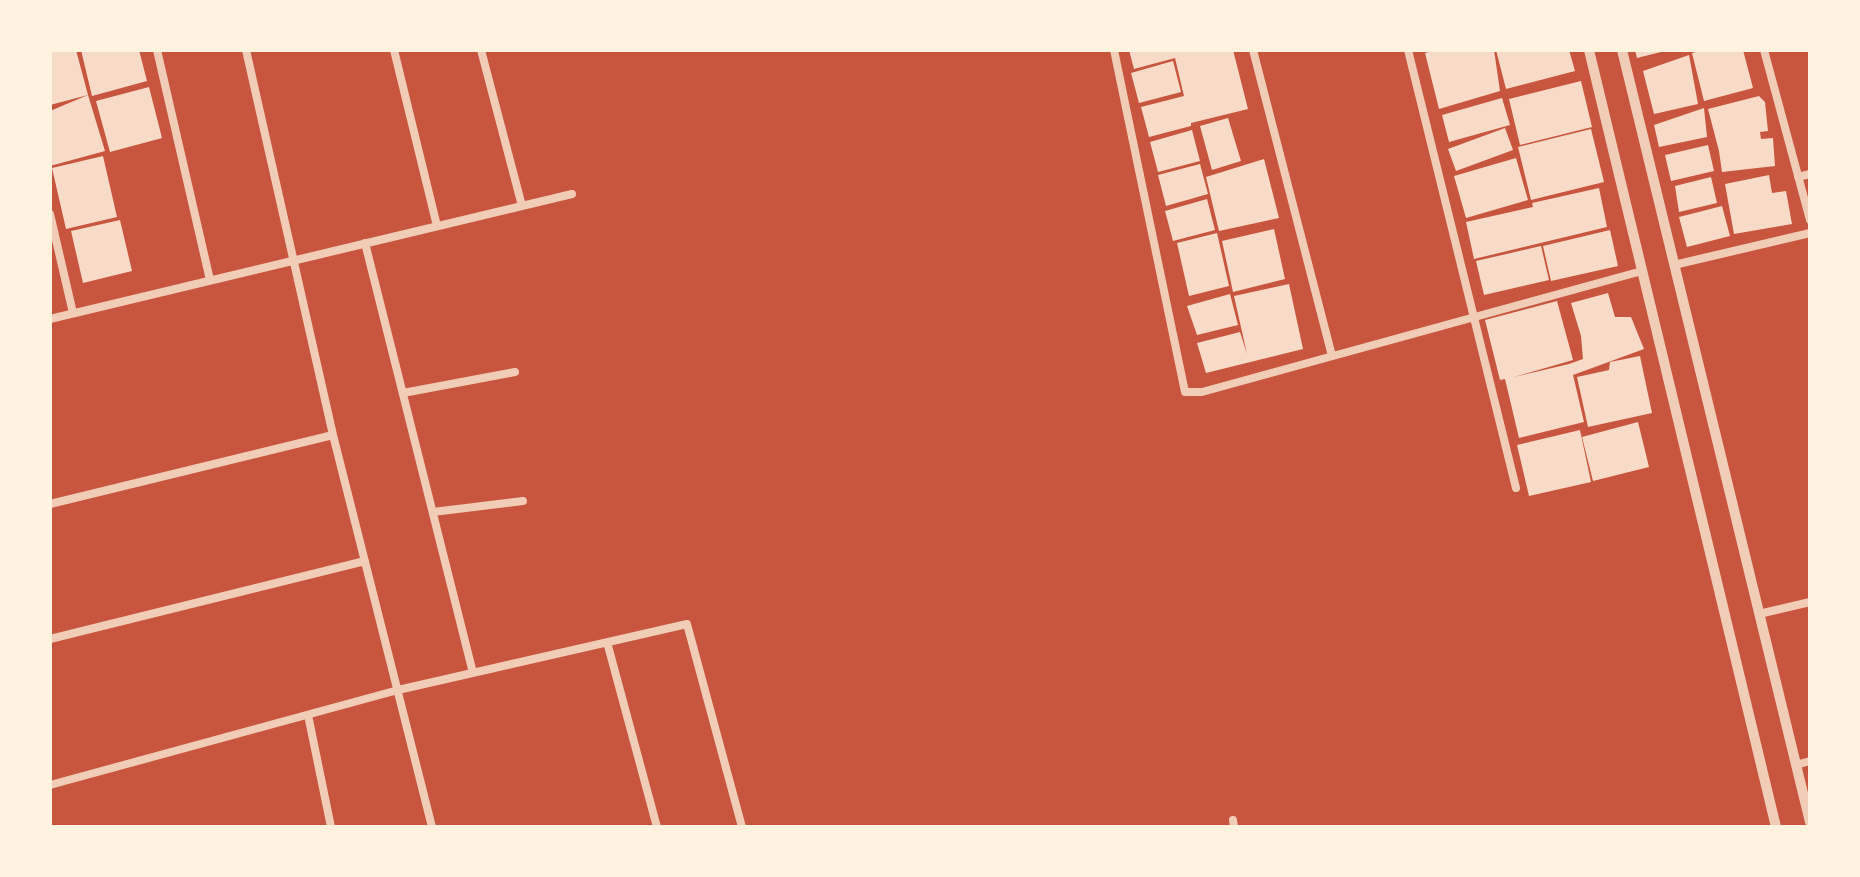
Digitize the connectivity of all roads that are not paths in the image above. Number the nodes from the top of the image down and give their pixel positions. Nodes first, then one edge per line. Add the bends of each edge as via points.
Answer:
1 (157, 50) edge
2 (246, 50) edge
3 (394, 50) edge
4 (481, 50) edge
5 (1114, 50) edge
6 (1253, 50) edge
7 (1408, 50) edge
8 (1589, 50) edge
9 (1622, 50) edge
10 (1764, 50) edge
11 (1810, 174) edge
12 (1798, 177) junction
13 (572, 194) dead end
14 (522, 206) junction
15 (50, 214) edge
16 (1810, 220) edge
17 (437, 226) junction
18 (1810, 233) edge
19 (365, 243) junction
20 (294, 259) junction
21 (1674, 265) junction
22 (1642, 271) junction
23 (210, 280) junction
24 (73, 313) junction
25 (1474, 317) junction
26 (50, 319) edge
27 (1332, 356) junction
28 (515, 372) dead end
29 (403, 393) junction
30 (333, 435) junction
31 (1516, 488) dead end
32 (523, 501) dead end
33 (50, 504) edge
34 (433, 512) junction
35 (365, 561) junction
36 (1810, 602) edge
37 (1759, 614) junction
38 (50, 639) edge
39 (607, 642) junction
40 (473, 673) junction
41 (398, 690) junction
42 (308, 715) junction
43 (1810, 761) edge
44 (1796, 765) junction
45 (50, 785) edge
46 (1810, 822) edge
47 (331, 827) edge
48 (432, 827) edge
49 (657, 827) edge
50 (742, 827) edge
51 (1776, 827) edge

1 - 23 street
2 - 20 street
3 - 17 street
4 - 14 street
5 - 27 street via 1185,392 1202,392
6 - 27 street
7 - 25 street
8 - 22 street
9 - 21 street
10 - 12 street
11 - 12 street
12 - 16 street
13 - 14 street
14 - 17 street
15 - 24 street
17 - 19 street
18 - 21 street
19 - 20 street
19 - 29 street
20 - 23 street
20 - 30 street
21 - 37 street
22 - 25 street
22 - 51 street
23 - 24 street
24 - 26 street
25 - 27 street
25 - 31 street
28 - 29 street
29 - 34 street
30 - 33 street
30 - 35 street
32 - 34 street
34 - 40 street
35 - 38 street
35 - 41 street
36 - 37 street
37 - 44 street
39 - 40 street
39 - 49 street
39 - 50 street via 687,624
40 - 41 street
41 - 42 street
41 - 48 street
42 - 45 street
42 - 47 street
43 - 44 street
44 - 46 street

